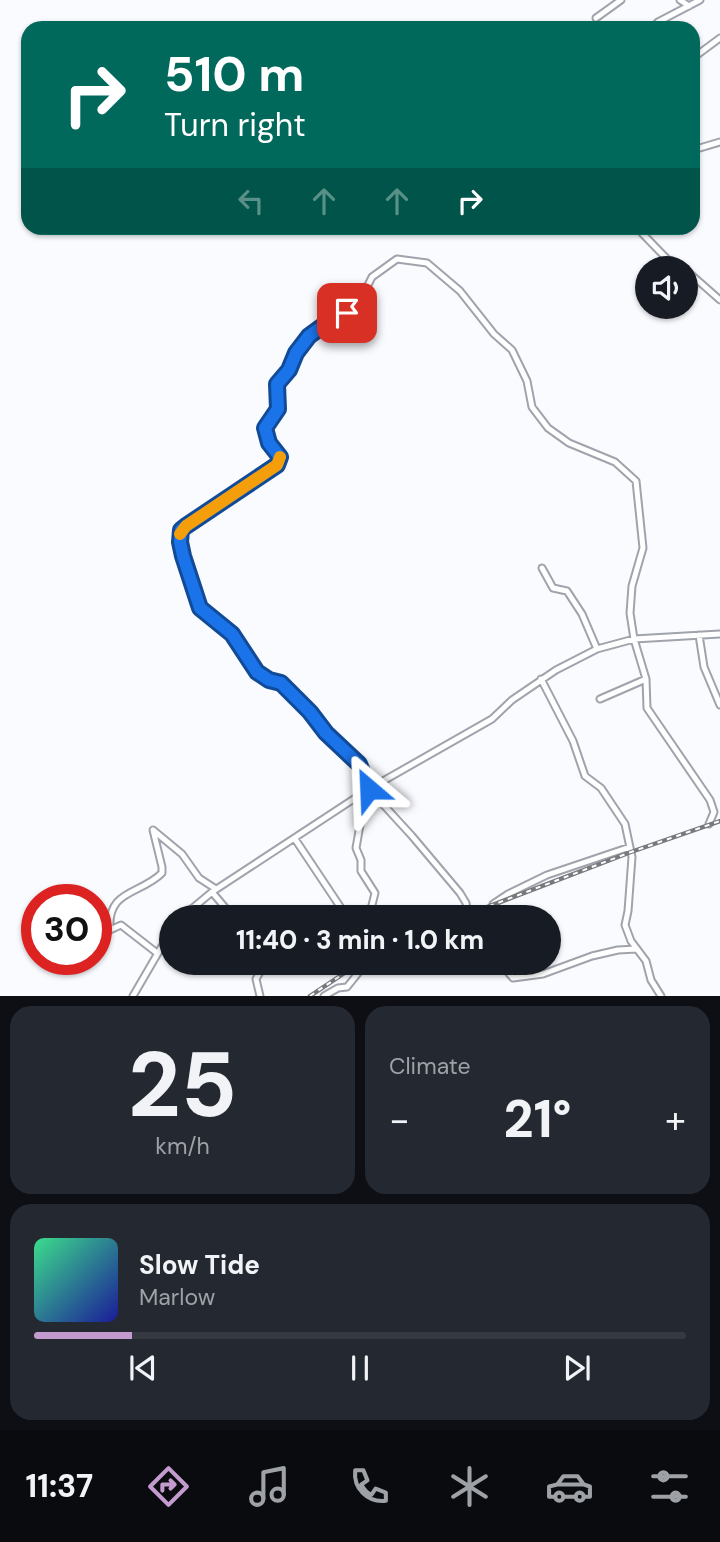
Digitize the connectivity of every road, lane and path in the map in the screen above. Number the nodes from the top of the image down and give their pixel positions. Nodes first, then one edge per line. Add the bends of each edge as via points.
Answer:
1 (621, 0) edge
2 (680, 0) edge
3 (700, 0) edge
4 (690, 6) junction
5 (596, 18) dead end
6 (660, 21) edge
7 (720, 38) edge
8 (700, 53) edge
9 (720, 142) edge
10 (700, 148) edge
11 (644, 235) edge
12 (664, 256) edge
13 (698, 280) edge
14 (720, 289) edge
15 (713, 293) junction
16 (720, 300) edge
17 (542, 568) dead end
18 (720, 634) edge
19 (699, 635) junction
20 (634, 639) junction
21 (597, 649) junction
22 (541, 679) junction
23 (646, 679) junction
24 (600, 699) dead end
25 (720, 705) edge
26 (369, 789) junction
27 (363, 794) junction
28 (709, 824) dead end
29 (295, 839) junction
30 (630, 847) junction
31 (214, 891) junction
32 (197, 905) edge
33 (224, 905) edge
34 (338, 905) edge
35 (372, 905) edge
36 (466, 905) edge
37 (493, 905) edge
38 (637, 949) junction
39 (159, 950) edge
40 (157, 953) junction
41 (561, 967) edge
42 (258, 975) edge
43 (357, 975) edge
44 (510, 975) edge
45 (536, 975) edge
46 (136, 995) edge
47 (260, 996) edge
48 (324, 996) edge
49 (661, 996) edge

1 - 5 street
2 - 4 street
3 - 4 street
4 - 6 street
7 - 8 street
9 - 10 street
11 - 12 street
13 - 15 street
14 - 15 street
15 - 16 street
17 - 21 street via 553,588 567,591
18 - 19 street
19 - 20 street
19 - 25 street via 704,667
20 - 21 street
20 - 23 street
20 - 26 street via 630,597 643,548 636,481 615,462 569,443 548,428 532,407 527,381 512,350 460,291 427,263 390,262 368,282 354,308 309,336 277,384 278,409 265,428 280,457 277,465 186,526 180,535 200,608 232,634 257,672 281,683 359,764
21 - 22 street
22 - 26 street via 492,719
22 - 30 street via 586,776 622,816
23 - 24 street
23 - 28 street via 649,712 710,800 714,812
26 - 27 street
26 - 36 street
27 - 29 street
27 - 35 street via 356,848 361,871 374,893
29 - 31 street
29 - 34 street
30 - 37 street via 547,875
30 - 38 street via 625,925
31 - 32 street
31 - 33 street
31 - 40 street via 182,853 153,830 162,873 113,905 109,916 110,930 121,925
38 - 41 street via 592,956
38 - 49 street
39 - 40 street
40 - 46 street
42 - 47 street
43 - 48 street via 347,987
44 - 45 street

